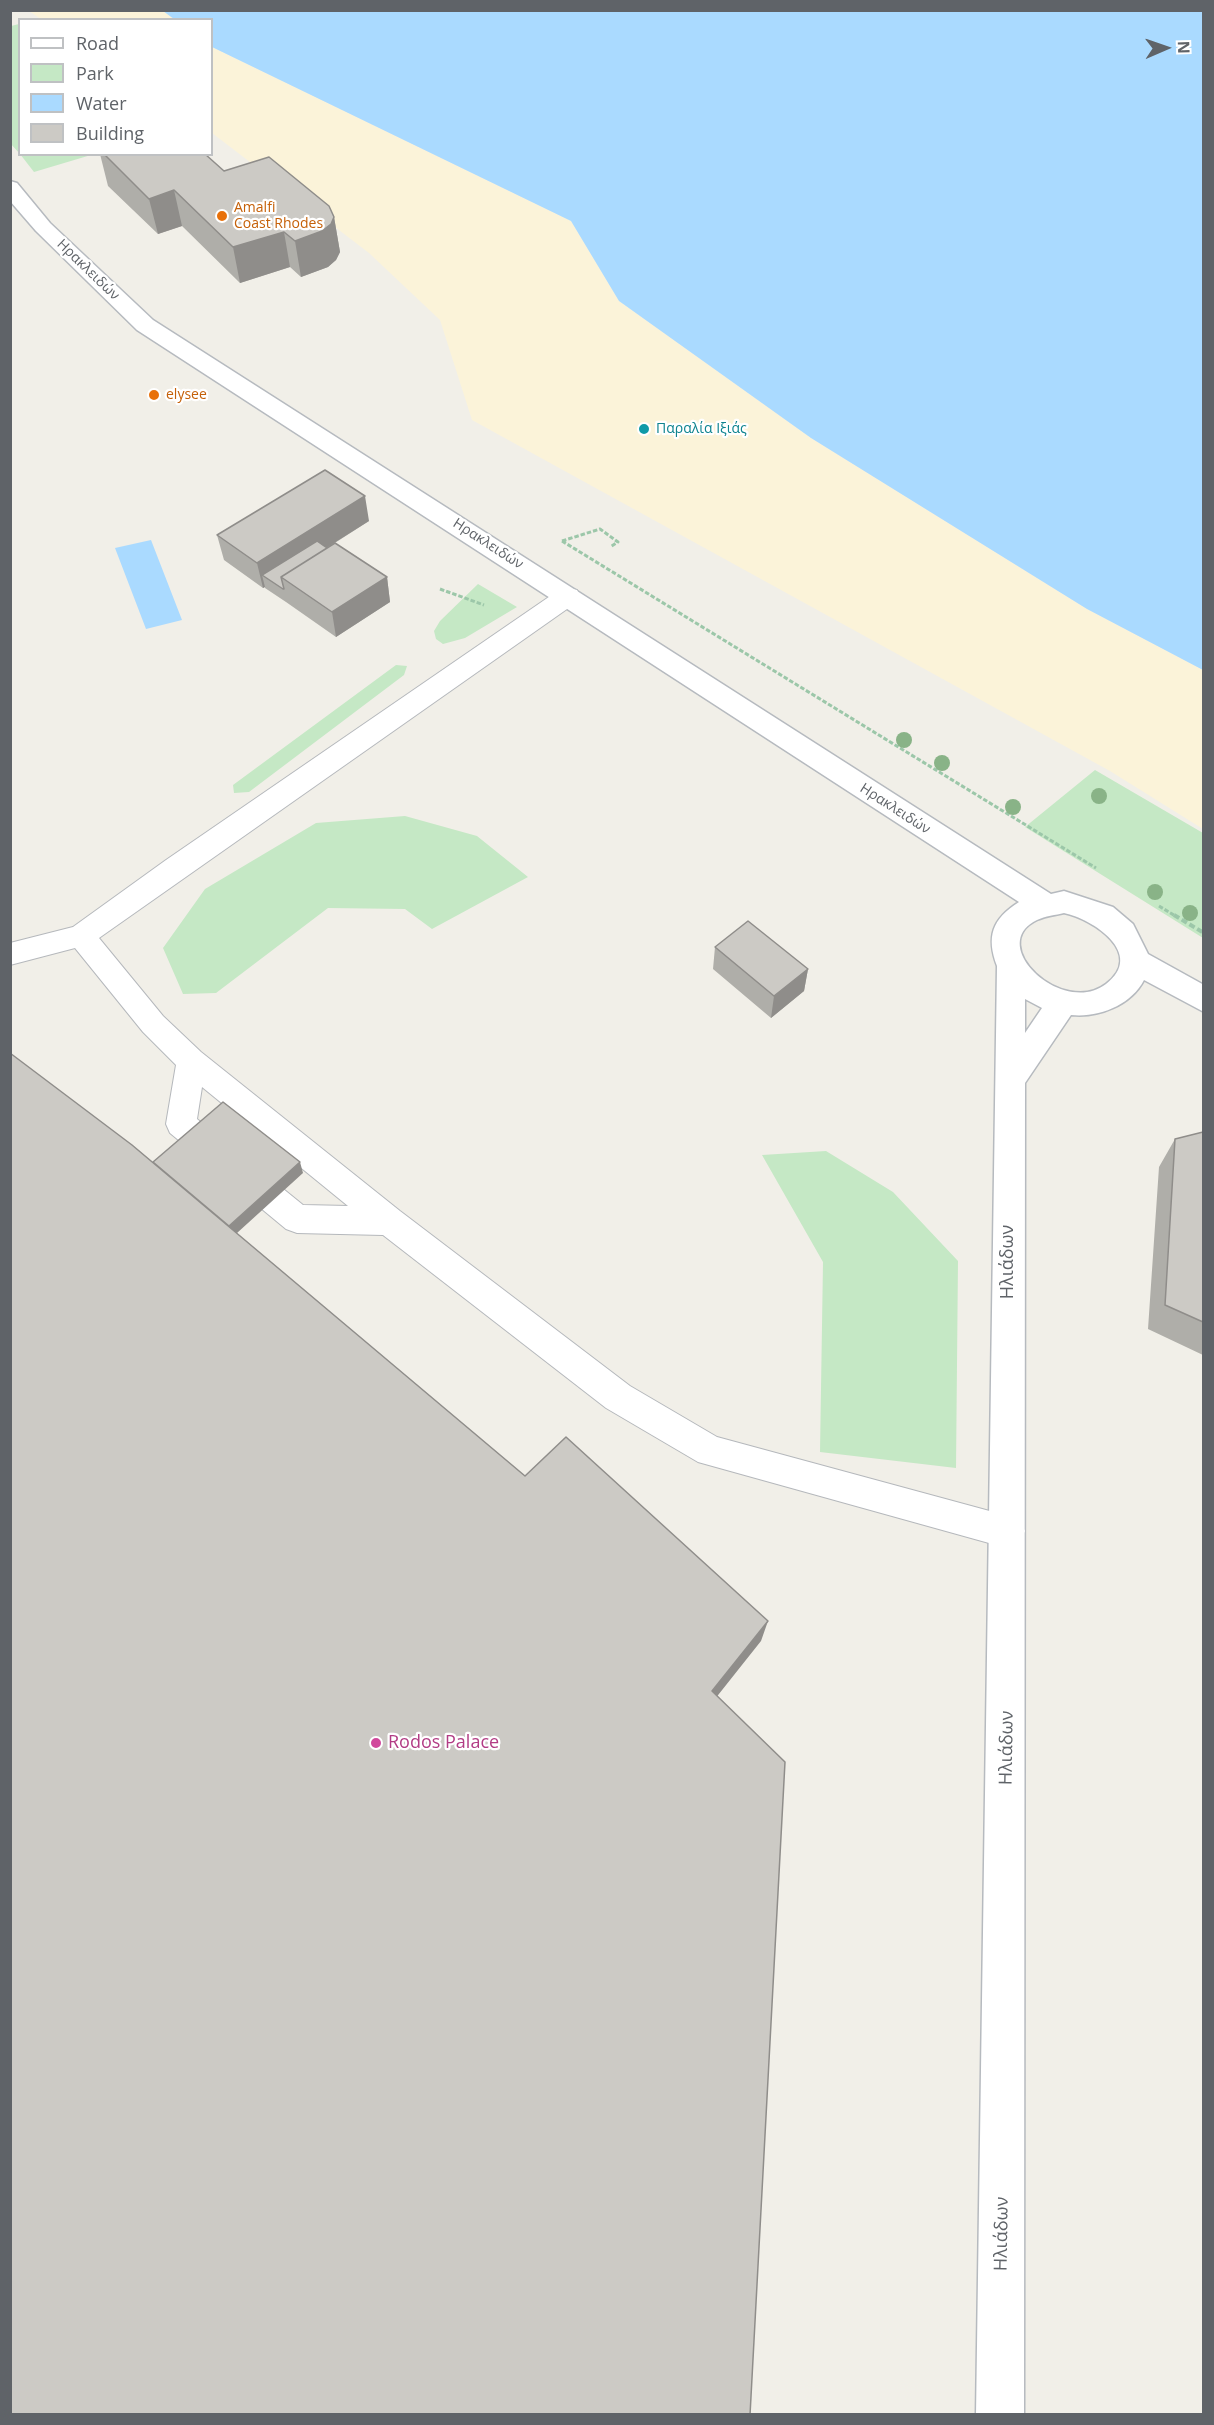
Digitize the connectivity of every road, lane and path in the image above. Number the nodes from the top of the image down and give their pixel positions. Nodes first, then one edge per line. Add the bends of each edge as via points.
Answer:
1 (10, 187) edge
2 (610, 547) dead end
3 (440, 589) dead end
4 (568, 596) junction
5 (485, 605) dead end
6 (990, 870) junction
7 (1102, 871) dead end
8 (1153, 902) dead end
9 (1044, 904) junction
10 (1013, 921) junction
11 (1203, 933) edge
12 (81, 936) junction
13 (10, 954) edge
14 (1134, 960) junction
15 (1011, 969) junction
16 (1122, 990) junction
17 (1194, 994) edge
18 (1063, 1003) junction
19 (191, 1061) junction
20 (1009, 1081) junction
21 (389, 1221) junction
22 (1007, 1532) junction
23 (1000, 2415) edge

1 - 4 main road, Ηρακλειδών via 43,227 145,325
2 - 7 path via 618,542 600,529 562,542
3 - 5 path
4 - 6 main road, Ηρακλειδών
4 - 12 lane
6 - 9 main road, Ηρακλειδών
6 - 10 main road
8 - 11 path
9 - 10 main road
9 - 14 main road via 1064,902 1104,915 1131,943
10 - 15 main road via 1005,936 1004,952
12 - 13 lane
12 - 19 lane via 153,1024
14 - 16 main road via 1132,976
14 - 17 main road
15 - 18 main road via 1033,990
15 - 20 main road, Ηλιάδων
16 - 17 main road
16 - 18 main road via 1086,1004
18 - 20 main road
19 - 21 lane
19 - 21 lane via 181,1124 297,1219
20 - 22 main road, Ηλιάδων
21 - 22 lane via 618,1397 710,1451
22 - 23 main road, Ηλιάδων

